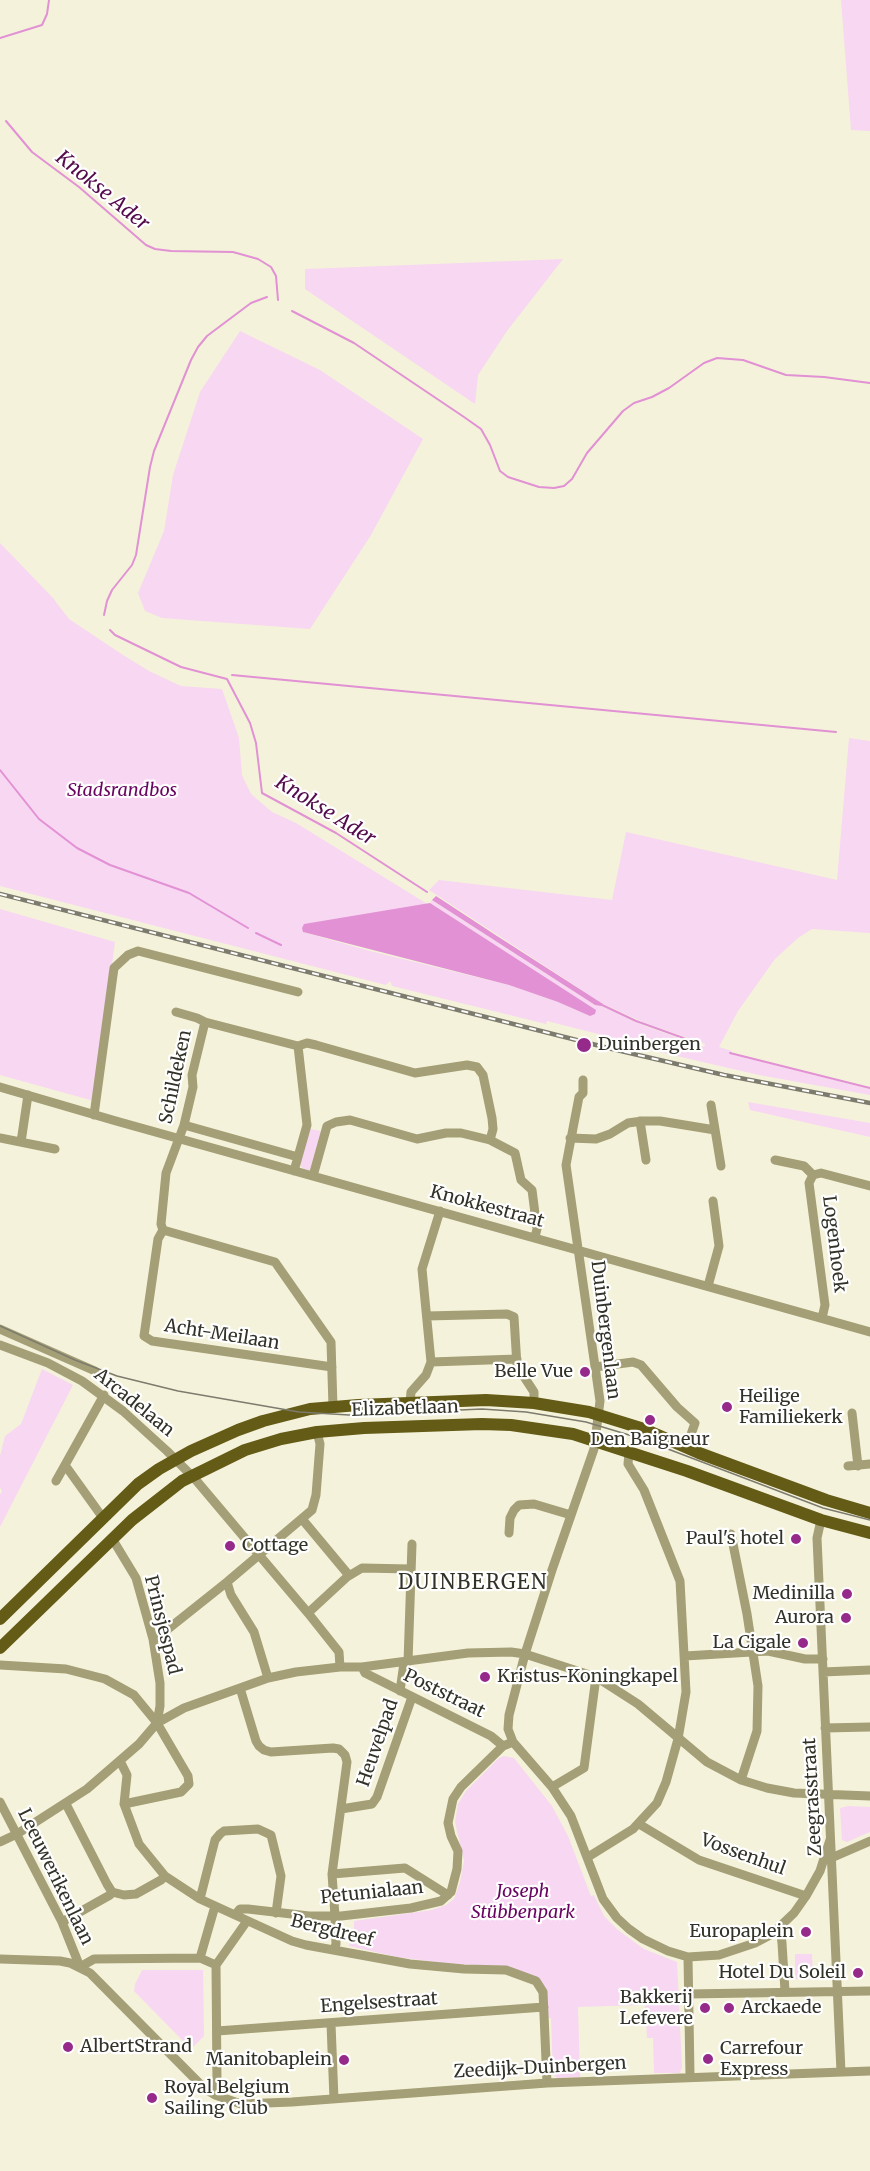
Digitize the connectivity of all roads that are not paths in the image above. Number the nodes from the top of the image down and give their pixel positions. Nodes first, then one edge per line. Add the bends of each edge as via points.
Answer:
1 (298, 992) dead end
2 (176, 1012) dead end
3 (205, 1022) junction
4 (298, 1046) junction
5 (583, 1080) dead end
6 (0, 1087) edge
7 (28, 1095) junction
8 (711, 1105) dead end
9 (94, 1115) junction
10 (640, 1121) junction
11 (184, 1125) junction
12 (307, 1125) junction
13 (327, 1126) junction
14 (715, 1130) junction
15 (0, 1138) edge
16 (570, 1138) junction
17 (180, 1139) junction
18 (490, 1140) junction
19 (21, 1142) junction
20 (54, 1149) dead end
21 (298, 1157) junction
22 (646, 1160) dead end
23 (775, 1160) dead end
24 (721, 1166) dead end
25 (294, 1171) junction
26 (813, 1175) junction
27 (313, 1176) junction
28 (870, 1186) edge
29 (713, 1201) dead end
30 (440, 1211) junction
31 (163, 1230) junction
32 (535, 1237) junction
33 (578, 1249) junction
34 (708, 1286) junction
35 (427, 1316) junction
36 (822, 1318) junction
37 (0, 1329) edge
38 (870, 1332) edge
39 (0, 1344) edge
40 (517, 1359) junction
41 (74, 1361) junction
42 (431, 1362) junction
43 (332, 1367) junction
44 (595, 1367) junction
45 (95, 1371) dead end
46 (70, 1374) junction
47 (104, 1395) junction
48 (410, 1403) junction
49 (534, 1403) junction
50 (333, 1407) junction
51 (852, 1413) dead end
52 (598, 1414) junction
53 (317, 1432) junction
54 (595, 1440) junction
55 (687, 1446) junction
56 (629, 1452) junction
57 (175, 1459) junction
58 (870, 1464) edge
59 (65, 1465) junction
60 (191, 1475) junction
61 (56, 1481) dead end
62 (870, 1513) edge
63 (571, 1515) junction
64 (104, 1518) junction
65 (302, 1519) junction
66 (821, 1520) junction
67 (506, 1529) dead end
68 (870, 1533) edge
69 (731, 1534) dead end
70 (113, 1540) junction
71 (412, 1544) dead end
72 (259, 1555) junction
73 (410, 1569) junction
74 (347, 1577) junction
75 (227, 1582) junction
76 (308, 1613) junction
77 (0, 1619) edge
78 (153, 1639) junction
79 (0, 1648) edge
80 (752, 1652) junction
81 (525, 1654) junction
82 (685, 1656) junction
83 (823, 1659) junction
84 (406, 1662) junction
85 (0, 1665) edge
86 (340, 1667) junction
87 (362, 1667) junction
88 (870, 1670) edge
89 (823, 1672) junction
90 (596, 1677) junction
91 (268, 1678) junction
92 (240, 1688) junction
93 (400, 1691) junction
94 (412, 1696) junction
95 (157, 1723) junction
96 (870, 1727) edge
97 (825, 1728) junction
98 (678, 1740) junction
99 (513, 1742) junction
100 (503, 1746) junction
101 (120, 1761) junction
102 (741, 1780) junction
103 (552, 1787) junction
104 (830, 1795) junction
105 (870, 1796) edge
106 (0, 1802) edge
107 (66, 1804) junction
108 (124, 1804) junction
109 (340, 1809) junction
110 (639, 1824) junction
111 (17, 1834) junction
112 (870, 1841) edge
113 (0, 1842) edge
114 (588, 1857) junction
115 (828, 1859) junction
116 (332, 1874) junction
117 (165, 1875) junction
118 (112, 1892) junction
119 (448, 1895) junction
120 (806, 1896) junction
121 (200, 1899) junction
122 (215, 1906) junction
123 (276, 1912) junction
124 (235, 1915) junction
125 (335, 1916) junction
126 (247, 1921) junction
127 (62, 1922) junction
128 (777, 1930) junction
129 (334, 1950) junction
130 (688, 1956) junction
131 (200, 1958) junction
132 (0, 1959) edge
133 (216, 1965) junction
134 (80, 1967) junction
135 (838, 1990) junction
136 (785, 1991) junction
137 (870, 1991) edge
138 (688, 1994) junction
139 (544, 2004) junction
140 (331, 2024) junction
141 (217, 2031) junction
142 (842, 2072) junction
143 (870, 2072) edge
144 (690, 2076) junction
145 (547, 2083) junction
146 (215, 2095) junction
147 (334, 2099) junction

1 - 9 street via 138,951 128,955 114,968
2 - 3 street, Schildeken
3 - 4 street, Schildeken
3 - 11 street, Schildeken
4 - 12 street
4 - 18 street, Schildeken via 316,1045 415,1073 477,1067 483,1075 492,1118
5 - 16 street, Duinbergenlaan via 583,1094
6 - 7 street, Knokkestraat
7 - 9 street, Knokkestraat
7 - 19 street
8 - 14 street
9 - 17 street, Knokkestraat
10 - 14 street
10 - 16 street via 596,1139
10 - 22 street
11 - 17 street, Schildeken
11 - 21 street
12 - 13 street
12 - 21 street
13 - 18 street via 350,1120 417,1139 453,1133
13 - 27 street
14 - 24 street
15 - 19 street
16 - 33 street, Duinbergenlaan via 566,1165
17 - 25 street, Knokkestraat
17 - 31 street, Acht-Meilaan via 166,1173 160,1224
18 - 32 street via 515,1153 521,1180 532,1190
19 - 20 street
21 - 25 street
23 - 26 street, Logenhoek via 804,1166
25 - 27 street, Knokkestraat
26 - 28 street, Logenhoek via 820,1173
26 - 36 street, Logenhoek via 809,1183 825,1305
27 - 30 street, Knokkestraat
29 - 34 street via 719,1246
30 - 32 street, Knokkestraat
30 - 35 street via 422,1269
31 - 43 street via 275,1262 331,1342
31 - 43 street, Acht-Meilaan via 158,1239 144,1333 147,1339
32 - 33 street, Knokkestraat
33 - 34 street, Knokkestraat
33 - 44 street, Duinbergenlaan
34 - 36 street, Knokkestraat
35 - 40 street via 512,1315
35 - 42 street
36 - 38 street, Knokkestraat
37 - 41 street, Arcadelaan
39 - 46 street, Arcadelaan
40 - 42 street
40 - 49 street via 534,1392
41 - 45 street, Arcadelaan
41 - 46 street, Arcadelaan
42 - 48 street via 426,1375 411,1392
43 - 50 street
44 - 52 street, Duinbergenlaan
44 - 55 street via 626,1362 641,1365 695,1423
46 - 47 street, Arcadelaan
47 - 57 street, Arcadelaan
47 - 59 street
48 - 49 main road, Elizabetlaan
48 - 50 main road, Elizabetlaan
49 - 52 main road, Elizabetlaan
50 - 57 main road, Elizabetlaan via 263,1421
51 - 58 street via 853,1466
52 - 54 street, Duinbergenlaan
52 - 55 main road, Elizabetlaan
53 - 54 main road, Elizabetlaan via 482,1424 544,1429
53 - 60 main road, Elizabetlaan via 261,1444
53 - 65 street via 320,1444 315,1504
54 - 56 main road, Elizabetlaan
54 - 63 street, Duinbergenlaan
55 - 62 main road, Elizabetlaan
56 - 66 main road, Elizabetlaan
56 - 82 street via 628,1464 644,1491 680,1581
57 - 60 street, Arcadelaan
57 - 64 main road, Elizabetlaan via 146,1478
59 - 61 street
59 - 64 street
60 - 70 main road, Elizabetlaan via 157,1499
60 - 72 street, Arcadelaan
63 - 67 street via 519,1505
63 - 81 street, Duinbergenlaan
64 - 77 main road, Elizabetlaan
65 - 72 street
65 - 74 street
66 - 68 main road, Elizabetlaan
66 - 83 street, Zeegrasstraat via 817,1538
69 - 80 street
70 - 78 street, Prinsjespad via 136,1578
70 - 79 main road, Elizabetlaan
71 - 73 street
72 - 75 street
72 - 76 street, Arcadelaan
73 - 74 street via 362,1568
73 - 84 street
74 - 76 street
75 - 78 street
75 - 91 street via 254,1632
76 - 86 street, Arcadelaan via 339,1652
78 - 95 street, Prinsjespad via 160,1683
80 - 82 street
80 - 83 street
80 - 102 street via 758,1686 757,1731
81 - 84 street via 468,1653
81 - 90 street
81 - 99 street, Duinbergenlaan via 508,1720
82 - 98 street via 686,1692
83 - 89 street, Zeegrasstraat
84 - 87 street
84 - 93 street
85 - 95 street via 66,1669 105,1679 134,1695
86 - 87 street
86 - 91 street
87 - 93 street, Poststraat via 365,1673
88 - 89 street
89 - 97 street, Zeegrasstraat
90 - 98 street via 638,1704
90 - 103 street via 584,1768
91 - 92 street
92 - 95 street via 184,1708
92 - 109 street via 256,1741 264,1750 333,1748 345,1755
93 - 94 street, Poststraat
94 - 100 street, Poststraat
94 - 109 street, Heuvelpad via 377,1797 372,1804
95 - 101 street
95 - 108 street via 189,1784 181,1792
96 - 97 street
97 - 104 street, Zeegrasstraat
98 - 102 street via 707,1762
98 - 110 street via 657,1803
99 - 100 street
99 - 103 street
100 - 119 street, Petunialaan via 461,1787 451,1804 448,1823 458,1860
101 - 107 street
101 - 108 street, Bergdreef via 127,1775
102 - 104 street via 794,1793
103 - 114 street via 571,1816
104 - 105 street
104 - 115 street, Zeegrasstraat
106 - 111 street, Leeuwerikenlaan
107 - 111 street
107 - 118 street
108 - 117 street, Bergdreef via 139,1844
109 - 116 street
110 - 114 street
110 - 120 street, Vossenhul via 699,1860
111 - 113 street
111 - 127 street, Leeuwerikenlaan
112 - 115 street
114 - 130 street via 603,1899 628,1929 668,1951
115 - 120 street
115 - 135 street, Zeegrasstraat
116 - 119 street via 405,1868
116 - 125 street
117 - 118 street via 136,1894
117 - 121 street, Bergdreef
118 - 127 street
119 - 125 street, Petunialaan via 441,1901 411,1908
120 - 128 street
121 - 122 street, Bergdreef
121 - 123 street via 215,1840 224,1831 258,1828 271,1836 281,1875
122 - 124 street, Bergdreef
122 - 131 street
123 - 124 street, Petunialaan via 240,1909
123 - 125 street, Petunialaan
124 - 126 street, Bergdreef
125 - 129 street
126 - 129 street, Bergdreef via 292,1941
126 - 133 street
127 - 134 street, Leeuwerikenlaan
128 - 130 street via 755,1943 719,1954
128 - 136 street via 781,1935
129 - 139 street, Bergdreef via 410,1964 506,1970 536,1981 542,1988
130 - 138 street
131 - 133 street
131 - 134 street via 94,1959
132 - 134 street via 49,1959
133 - 141 street
134 - 146 street
135 - 136 street
135 - 137 street
135 - 142 street, Zeegrasstraat
136 - 138 street
138 - 144 street
139 - 140 street, Engelsestraat
139 - 145 street
140 - 141 street, Engelsestraat
140 - 147 street
141 - 146 street
142 - 143 street, Zeedijk-Duinbergen
142 - 144 street, Zeedijk-Duinbergen
144 - 145 street, Zeedijk-Duinbergen
145 - 147 street, Zeedijk-Duinbergen
146 - 147 street, Zeedijk-Duinbergen via 258,2105

